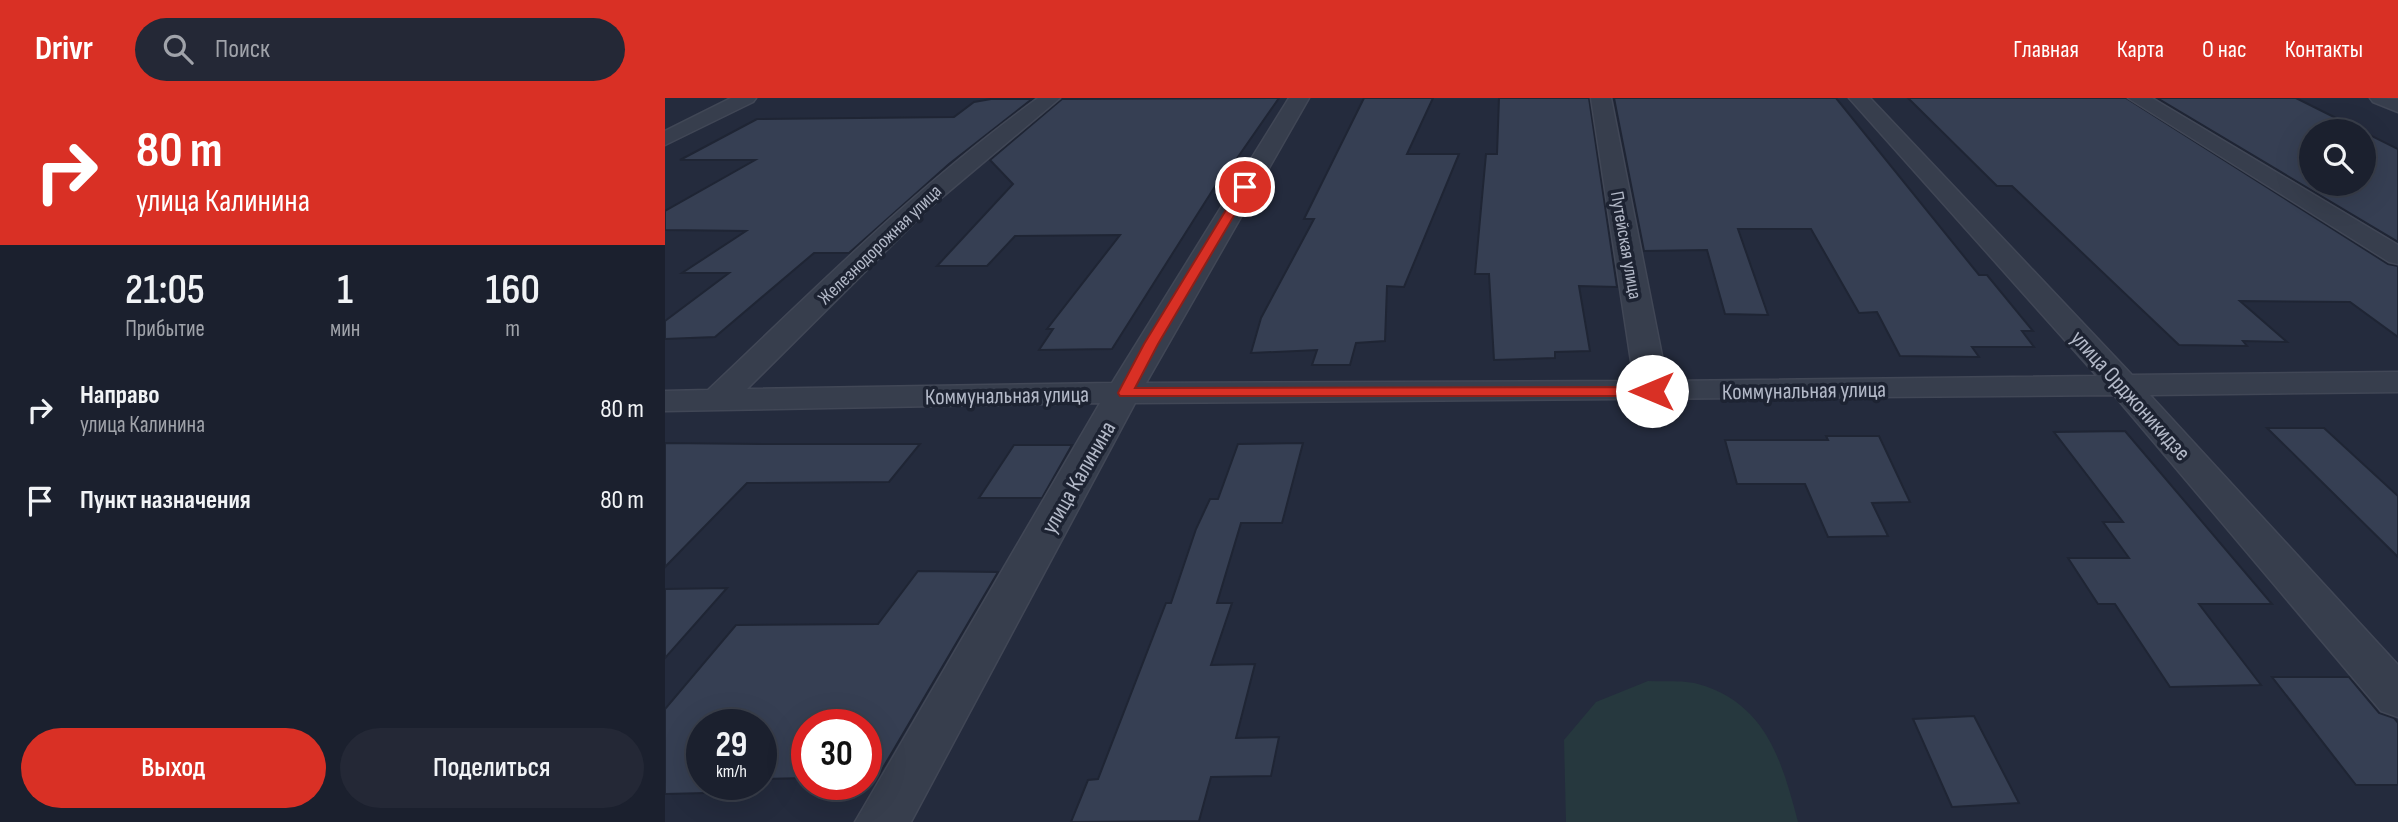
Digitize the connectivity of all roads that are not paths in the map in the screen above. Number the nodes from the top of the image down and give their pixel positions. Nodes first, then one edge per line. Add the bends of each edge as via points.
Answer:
1 (746, 98) edge
2 (1050, 98) edge
3 (1299, 98) edge
4 (1601, 98) edge
5 (1859, 98) edge
6 (2138, 98) edge
7 (2380, 98) edge
8 (2398, 106) edge
9 (665, 139) edge
10 (2398, 257) edge
11 (2398, 383) edge
12 (2124, 386) junction
13 (1652, 391) junction
14 (1126, 393) junction
15 (717, 400) junction
16 (665, 401) edge
17 (2398, 697) edge
18 (882, 822) edge

1 - 9 street
2 - 15 street, Железнодорожная улица via 944,182
3 - 14 street, улица Калинина
4 - 13 street, Путейская улица
5 - 12 street, улица Орджоникидзе
6 - 10 street
7 - 8 street
11 - 12 street, Коммунальная улица
12 - 13 street, Коммунальная улица
12 - 17 street, улица Орджоникидзе
13 - 14 street, Коммунальная улица
14 - 15 street, Коммунальная улица
14 - 18 street, улица Калинина
15 - 16 street, Коммунальная улица

